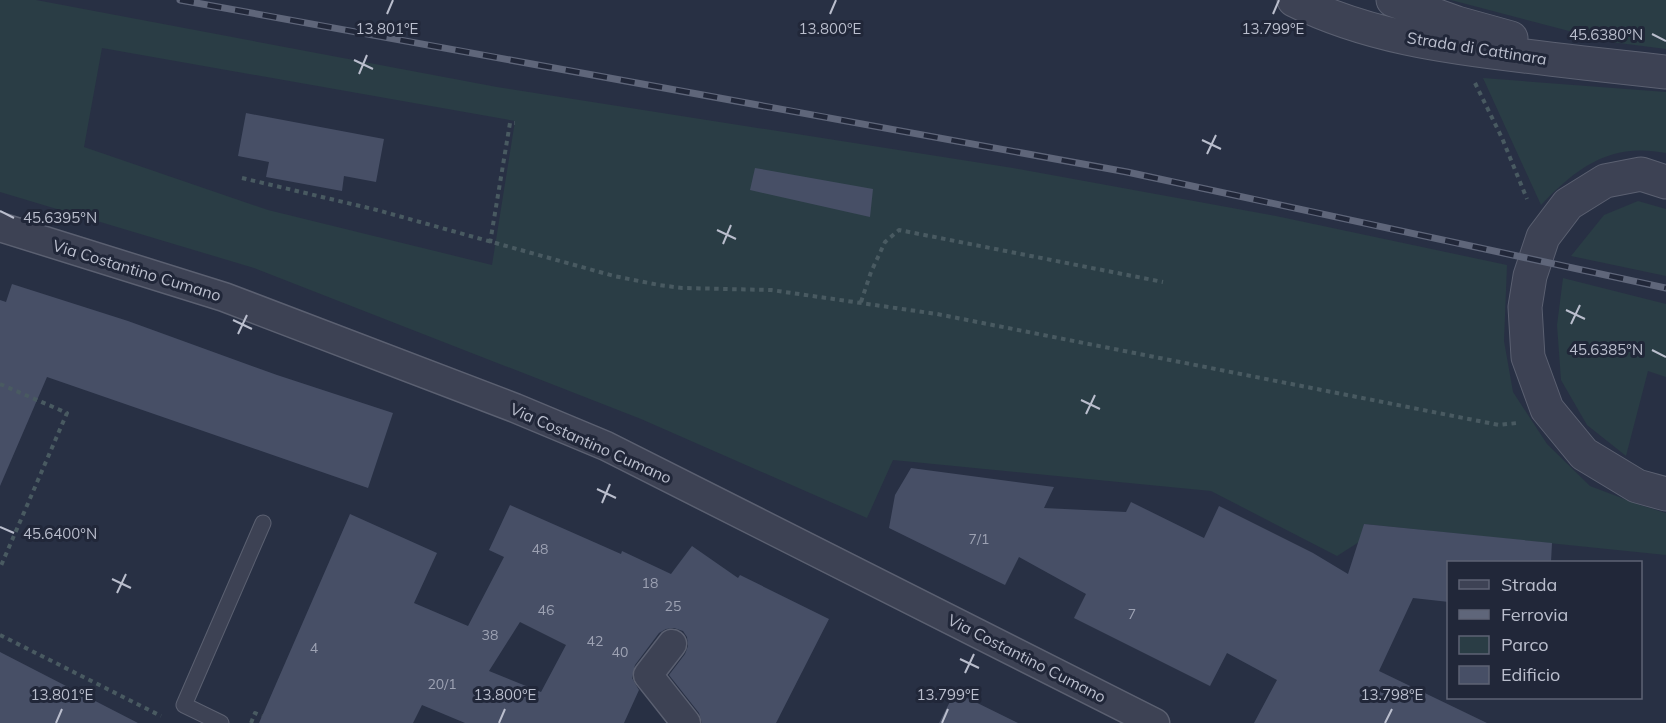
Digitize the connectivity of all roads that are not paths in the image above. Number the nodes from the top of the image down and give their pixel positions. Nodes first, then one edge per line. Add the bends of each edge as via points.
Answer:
1 (1294, 0) edge
2 (1393, 0) edge
3 (1608, 66) junction
4 (1666, 72) edge
5 (1666, 182) edge
6 (0, 227) edge
7 (1666, 494) edge
8 (263, 523) dead end
9 (672, 644) dead end
10 (221, 723) edge
11 (686, 723) edge
12 (1155, 723) edge

1 - 3 street, Strada di Cattinara via 1387,34 1457,48
2 - 3 street via 1457,23
3 - 4 street, Strada di Cattinara
5 - 7 street via 1641,174 1605,181 1568,204 1543,237 1525,307 1528,357 1547,409 1584,454 1637,486
6 - 12 street, Via Costantino Cumano via 224,297 596,442
8 - 10 lane via 184,705
9 - 11 street via 648,675

